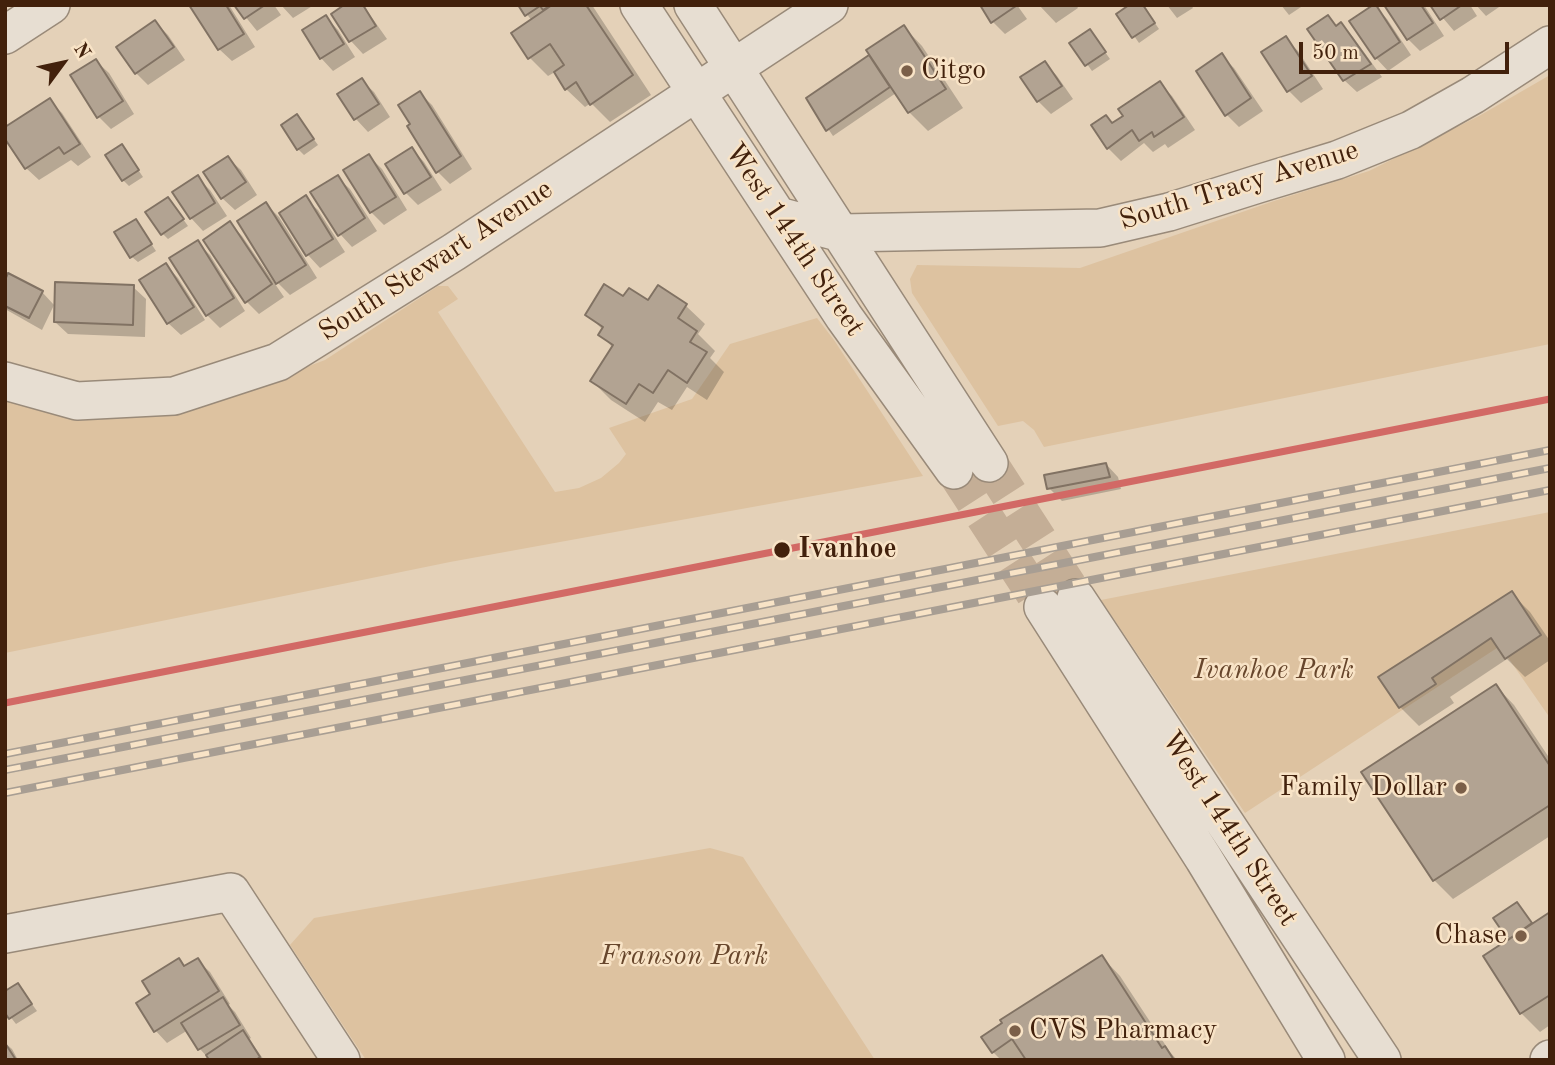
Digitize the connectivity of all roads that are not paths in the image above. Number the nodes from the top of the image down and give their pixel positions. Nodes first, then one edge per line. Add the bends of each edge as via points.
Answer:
1 (51, 5) edge
2 (639, 5) edge
3 (693, 5) edge
4 (829, 5) edge
5 (5, 35) edge
6 (1550, 45) edge
7 (734, 68) junction
8 (696, 92) junction
9 (778, 216) junction
10 (842, 233) junction
11 (5, 381) edge
12 (989, 463) tunnel mouth
13 (954, 470) tunnel mouth
14 (1240, 844) junction
15 (1204, 859) junction
16 (5, 933) edge
17 (341, 1060) edge
18 (1326, 1060) edge
19 (1382, 1060) edge

1 - 5 street
2 - 8 street, West 144th Street
3 - 7 street, West 144th Street
4 - 7 street, South Stewart Avenue
6 - 10 street, South Tracy Avenue via 1411,130 1337,160 1168,212 1100,228
7 - 8 street, South Stewart Avenue
7 - 10 street, West 144th Street
8 - 9 street, West 144th Street
8 - 11 street, South Stewart Avenue via 278,362 174,396 77,401
9 - 10 street, South Tracy Avenue
9 - 13 street, West 144th Street
10 - 12 street, West 144th Street
14 - 15 street
14 - 15 street, West 144th Street via 1060,603
14 - 19 street, West 144th Street
15 - 18 street, West 144th Street
16 - 17 street via 231,892

